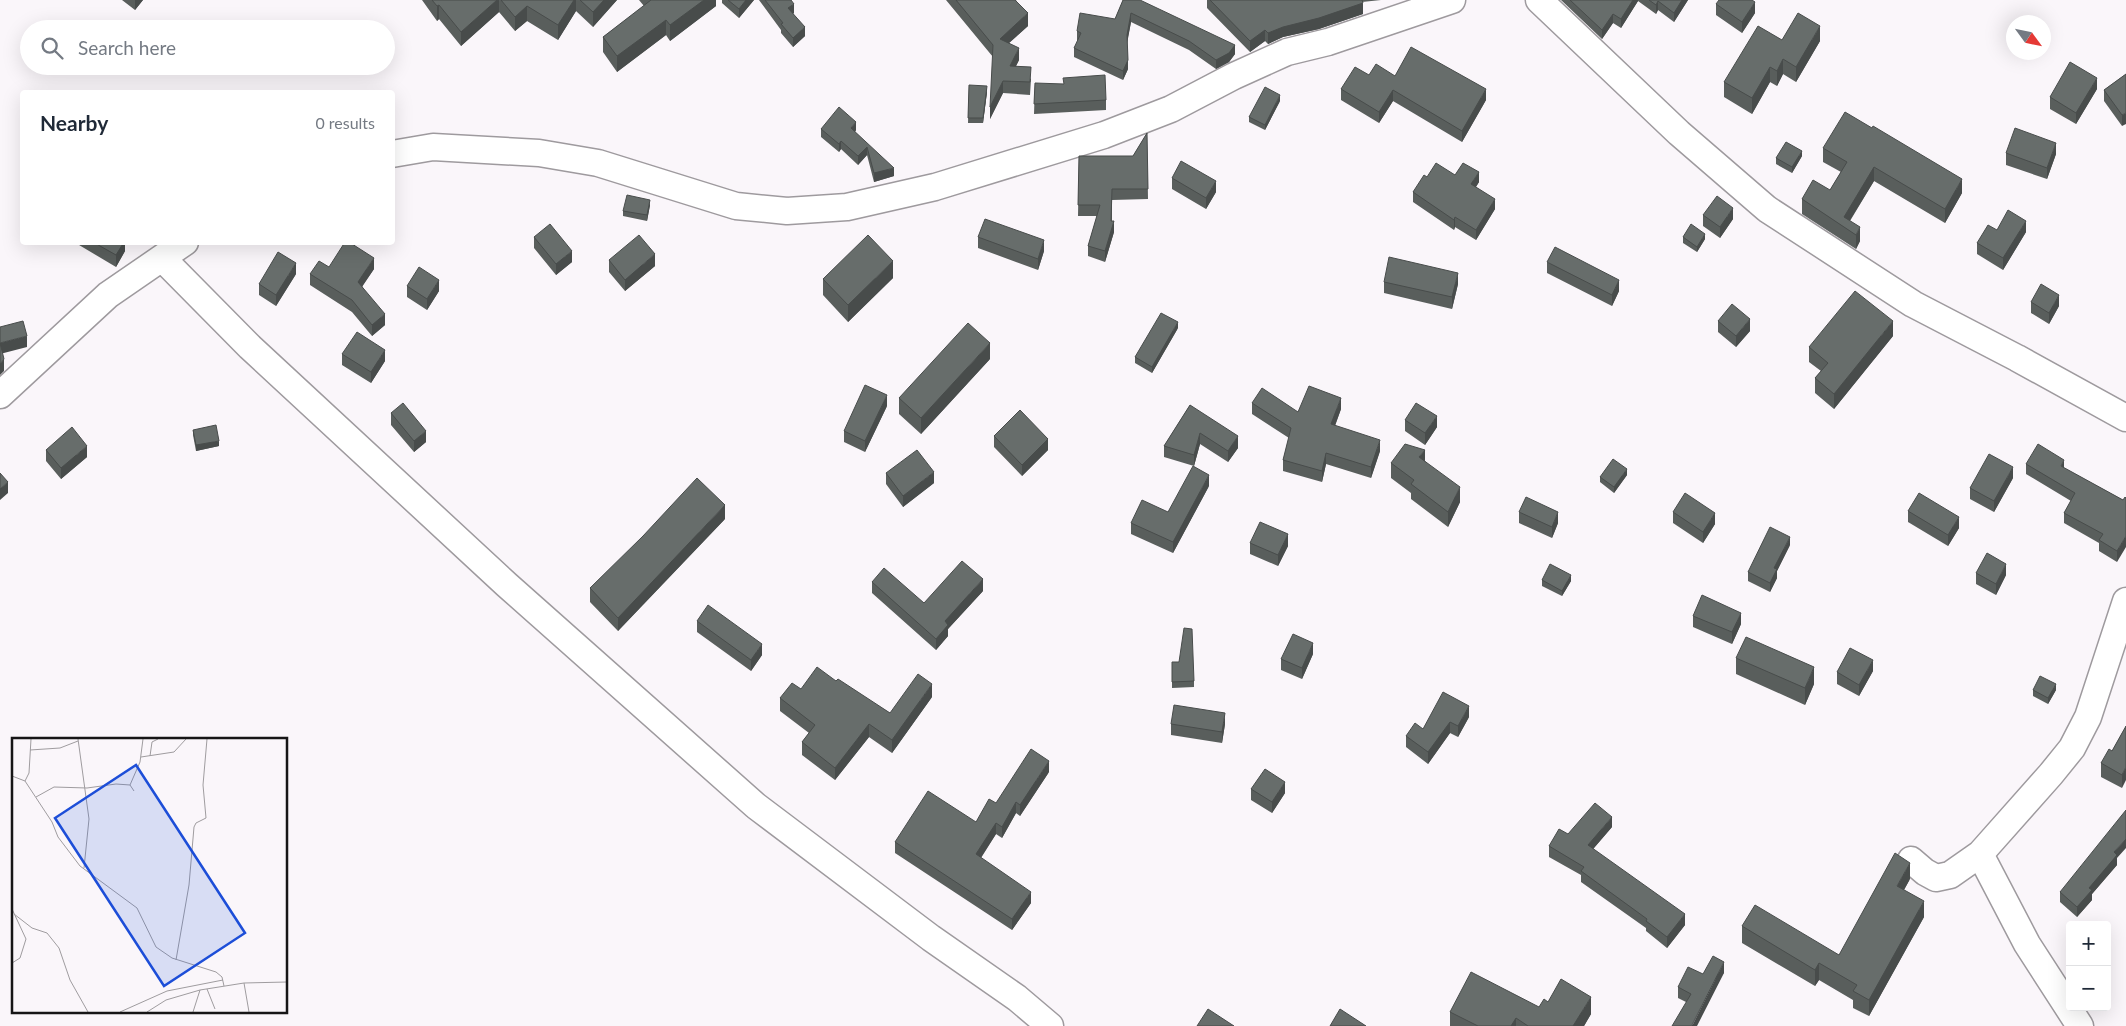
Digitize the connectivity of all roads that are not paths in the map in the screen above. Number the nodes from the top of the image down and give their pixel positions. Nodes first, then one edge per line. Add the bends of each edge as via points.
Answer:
1 (1452, 0) edge
2 (1538, 0) edge
3 (395, 154) edge
4 (181, 245) edge
5 (162, 258) junction
6 (0, 396) edge
7 (2126, 418) edge
8 (2126, 601) edge
9 (1980, 854) junction
10 (1911, 860) dead end
11 (1050, 1026) edge
12 (2080, 1026) edge

1 - 3 street via 1328,42 1287,52 1171,109 1104,135 935,187 847,207 787,211 736,206 598,163 539,153 434,147
2 - 7 street via 1680,133 1767,209 1913,304
4 - 5 street
5 - 6 street via 108,295
5 - 11 street via 250,347 507,585 756,806 931,938 1017,998
8 - 9 street via 2088,716 2072,748
9 - 10 street via 1950,875 1936,878
9 - 12 street via 2027,944

